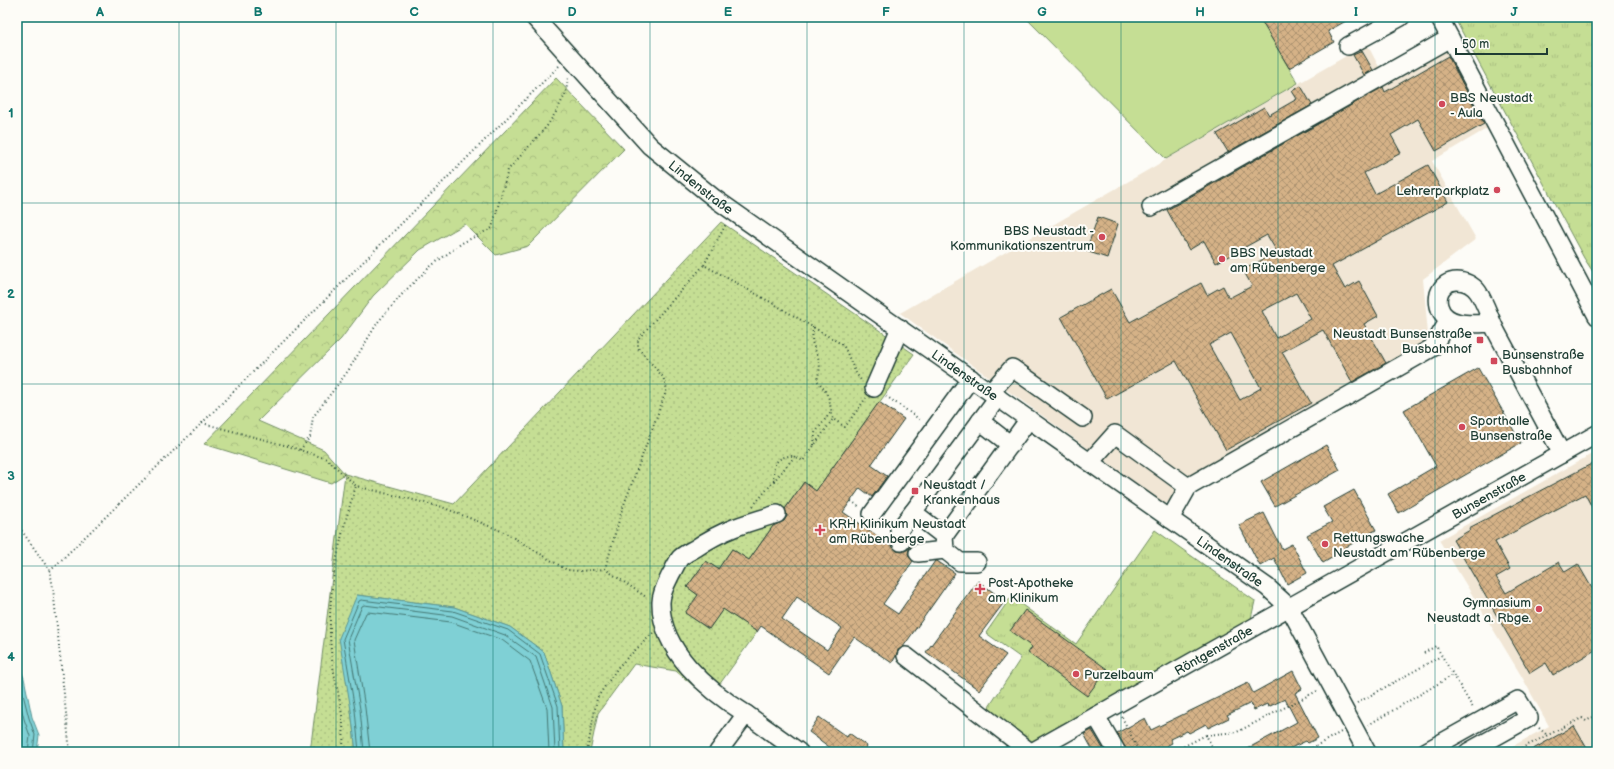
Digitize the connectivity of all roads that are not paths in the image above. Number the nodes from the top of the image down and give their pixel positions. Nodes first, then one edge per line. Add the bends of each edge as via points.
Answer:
1 (534, 17) edge
2 (1401, 17) edge
3 (1439, 17) edge
4 (1450, 38) junction
5 (1348, 46) dead end
6 (1151, 207) dead end
7 (1597, 316) edge
8 (1449, 320) junction
9 (1492, 324) junction
10 (900, 328) junction
11 (971, 378) junction
12 (874, 388) road end
13 (995, 394) junction
14 (1083, 418) dead end
15 (1029, 420) junction
16 (980, 421) junction
17 (1597, 434) edge
18 (1011, 445) junction
19 (1562, 454) junction
20 (1090, 462) junction
21 (1188, 487) junction
22 (913, 512) junction
23 (777, 514) dead end
24 (872, 514) dead end
25 (1170, 519) junction
26 (901, 542) dead end
27 (945, 543) junction
28 (918, 553) dead end
29 (977, 562) dead end
30 (1289, 607) junction
31 (906, 656) dead end
32 (746, 714) junction
33 (1096, 716) junction
34 (718, 752) edge
35 (799, 752) edge
36 (1031, 752) edge
37 (1116, 752) edge
38 (1367, 752) edge
39 (1425, 752) edge
40 (1468, 752) edge

1 - 10 street, Lindenstraße via 650,146 733,212
2 - 5 street
3 - 4 street
4 - 6 street
4 - 7 street
8 - 9 street
8 - 9 street via 1441,313 1439,294 1446,285 1464,281 1478,292
8 - 21 street via 1432,348
9 - 19 street
10 - 11 street, Lindenstraße
10 - 12 street
11 - 13 street, Lindenstraße
11 - 24 street
13 - 14 street via 1012,368
13 - 15 street, Lindenstraße
13 - 16 street
15 - 18 street
15 - 20 street, Lindenstraße
16 - 18 street
16 - 22 street
17 - 19 street, Bunsenstraße
18 - 27 street
19 - 30 street, Bunsenstraße
20 - 21 street via 1115,434
20 - 25 street, Lindenstraße
21 - 25 street
22 - 26 street via 899,530
22 - 27 street
23 - 32 street via 737,526 680,558 667,581 660,602 674,648 694,674 724,700
25 - 30 street, Lindenstraße via 1267,587
27 - 28 street
27 - 29 street via 960,562
30 - 33 street, Röntgenstraße
30 - 38 street, Lindenstraße via 1330,684 1359,723
31 - 36 street
32 - 34 street
32 - 35 street
33 - 36 street, Röntgenstraße
33 - 37 street
39 - 40 street via 1518,700 1528,718

